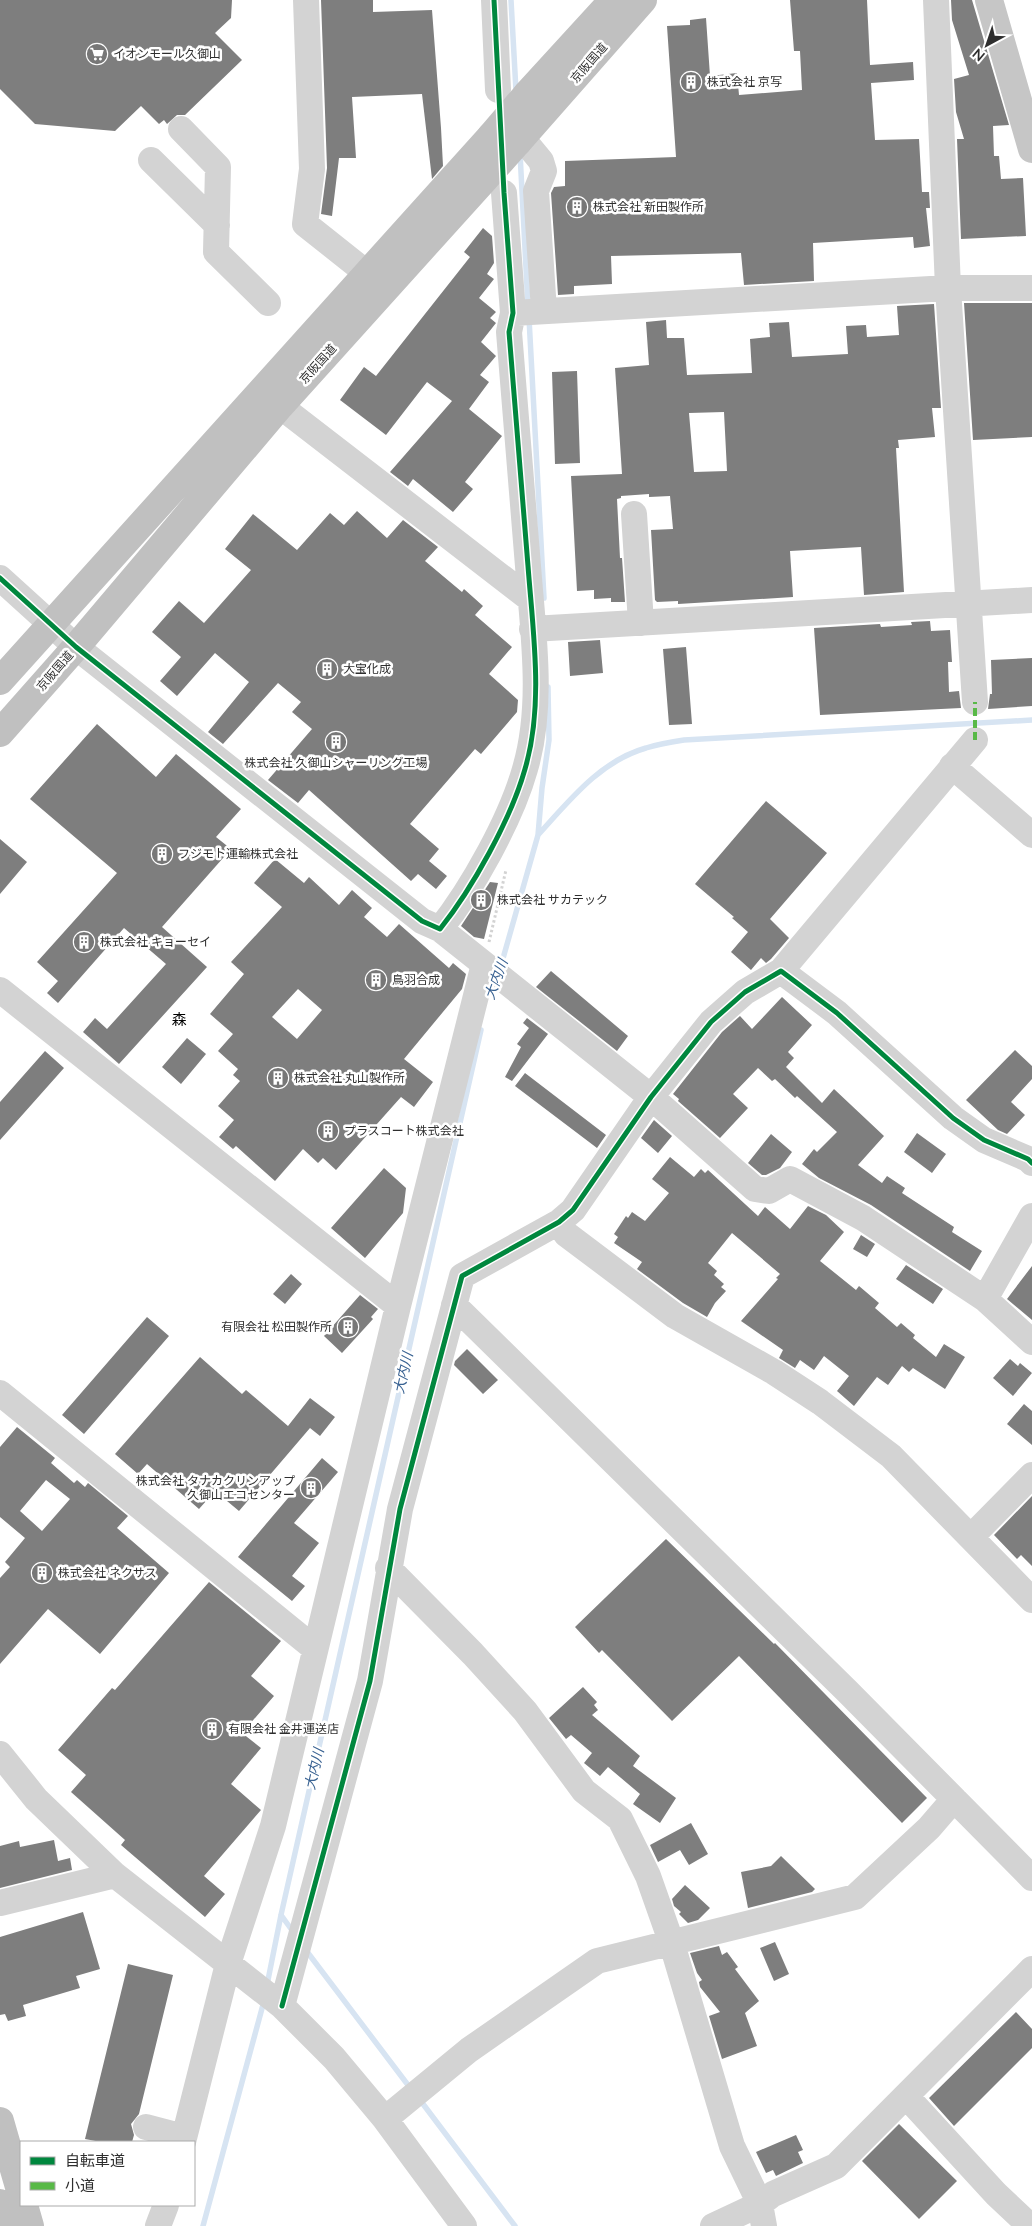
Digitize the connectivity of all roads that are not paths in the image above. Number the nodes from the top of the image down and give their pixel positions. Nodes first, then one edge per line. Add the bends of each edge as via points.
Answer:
1 (306, 0) edge
2 (494, 0) edge
3 (613, 0) edge
4 (643, 0) edge
5 (936, 0) edge
6 (989, 0) edge
7 (498, 90) dead end
8 (181, 129) dead end
9 (520, 140) junction
10 (1032, 149) edge
11 (151, 160) dead end
12 (498, 182) junction
13 (217, 224) junction
14 (368, 274) junction
15 (948, 288) junction
16 (1032, 288) edge
17 (268, 303) dead end
18 (544, 311) junction
19 (513, 313) junction
20 (280, 406) junction
21 (634, 514) dead end
22 (0, 578) edge
23 (530, 599) junction
24 (1032, 600) edge
25 (970, 604) junction
26 (641, 623) junction
27 (51, 624) junction
28 (532, 629) junction
29 (76, 647) junction
30 (0, 680) edge
31 (975, 702) dead end
32 (0, 733) edge
33 (975, 740) dead end
34 (952, 766) junction
35 (1032, 835) edge
36 (431, 925) junction
37 (487, 966) junction
38 (781, 971) junction
39 (0, 990) edge
40 (651, 1097) junction
41 (1031, 1158) edge
42 (1032, 1216) edge
43 (558, 1222) junction
44 (985, 1299) junction
45 (398, 1306) junction
46 (454, 1306) junction
47 (1032, 1342) edge
48 (0, 1393) edge
49 (1032, 1475) edge
50 (971, 1537) junction
51 (388, 1568) junction
52 (1032, 1600) edge
53 (314, 1648) junction
54 (0, 1754) edge
55 (954, 1800) junction
56 (116, 1875) junction
57 (1032, 1878) edge
58 (32, 1895) junction
59 (0, 1903) edge
60 (0, 1918) edge
61 (672, 1944) junction
62 (228, 1964) junction
63 (1032, 1969) edge
64 (282, 2006) junction
65 (906, 2096) junction
66 (385, 2119) junction
67 (0, 2121) edge
68 (146, 2126) dead end
69 (184, 2140) edge
70 (20, 2191) edge
71 (0, 2203) edge
72 (24, 2206) edge
73 (166, 2206) edge
74 (762, 2215) edge
75 (7, 2226) edge
76 (30, 2226) edge
77 (158, 2226) edge
78 (464, 2226) edge
79 (713, 2226) edge
80 (1030, 2226) edge

1 - 14 street via 312,170 305,224
2 - 7 street
3 - 14 highway, 京阪国道, bridge
4 - 9 highway, 京阪国道
5 - 15 street
6 - 10 main road
8 - 13 street via 218,167
9 - 12 highway, 京阪国道, bridge
9 - 18 street via 541,161 544,170 536,191
11 - 13 street
12 - 19 street
12 - 20 highway, 京阪国道
13 - 17 street via 216,252
14 - 27 highway, 京阪国道
15 - 16 street
15 - 18 street
15 - 25 street
18 - 19 street
19 - 23 street via 509,332
20 - 23 street
20 - 29 highway, 京阪国道
21 - 26 street
22 - 27 street
23 - 28 street
24 - 25 street
25 - 26 street
25 - 31 street
26 - 28 street
27 - 29 street
27 - 30 highway, 京阪国道
28 - 36 street via 534,724 525,769 479,870
29 - 32 highway, 京阪国道
29 - 36 street
33 - 34 street
34 - 35 street
34 - 38 street
36 - 37 street
37 - 40 street
37 - 45 street
38 - 40 street via 745,992 711,1022
38 - 41 street via 837,1013 953,1118 984,1140
39 - 45 street
40 - 43 street via 573,1210
40 - 44 street via 755,1189 769,1190 790,1179 863,1218
42 - 44 street
43 - 46 street via 462,1276
43 - 50 street via 566,1234 675,1316 774,1372 836,1414 891,1456
44 - 47 street
45 - 53 street
46 - 51 street via 400,1510
46 - 55 street via 706,1551
48 - 53 street
49 - 50 street
50 - 52 street
51 - 61 street via 525,1711 584,1791 620,1819 648,1876
51 - 64 street via 370,1681
53 - 62 street via 273,1826
54 - 56 street via 36,1798
55 - 57 street
55 - 61 street via 930,1828 855,1897
56 - 58 street
56 - 62 street
58 - 59 street
58 - 60 street via 36,1910
61 - 66 street via 597,1961 469,2050
61 - 74 street via 732,2146
62 - 64 street
62 - 69 street
63 - 65 street
64 - 66 street via 334,2058
65 - 74 street via 836,2166 773,2194
65 - 80 street via 996,2194
66 - 78 street
67 - 70 highway
68 - 69 street
71 - 75 highway
72 - 76 highway
73 - 77 street
74 - 79 street

